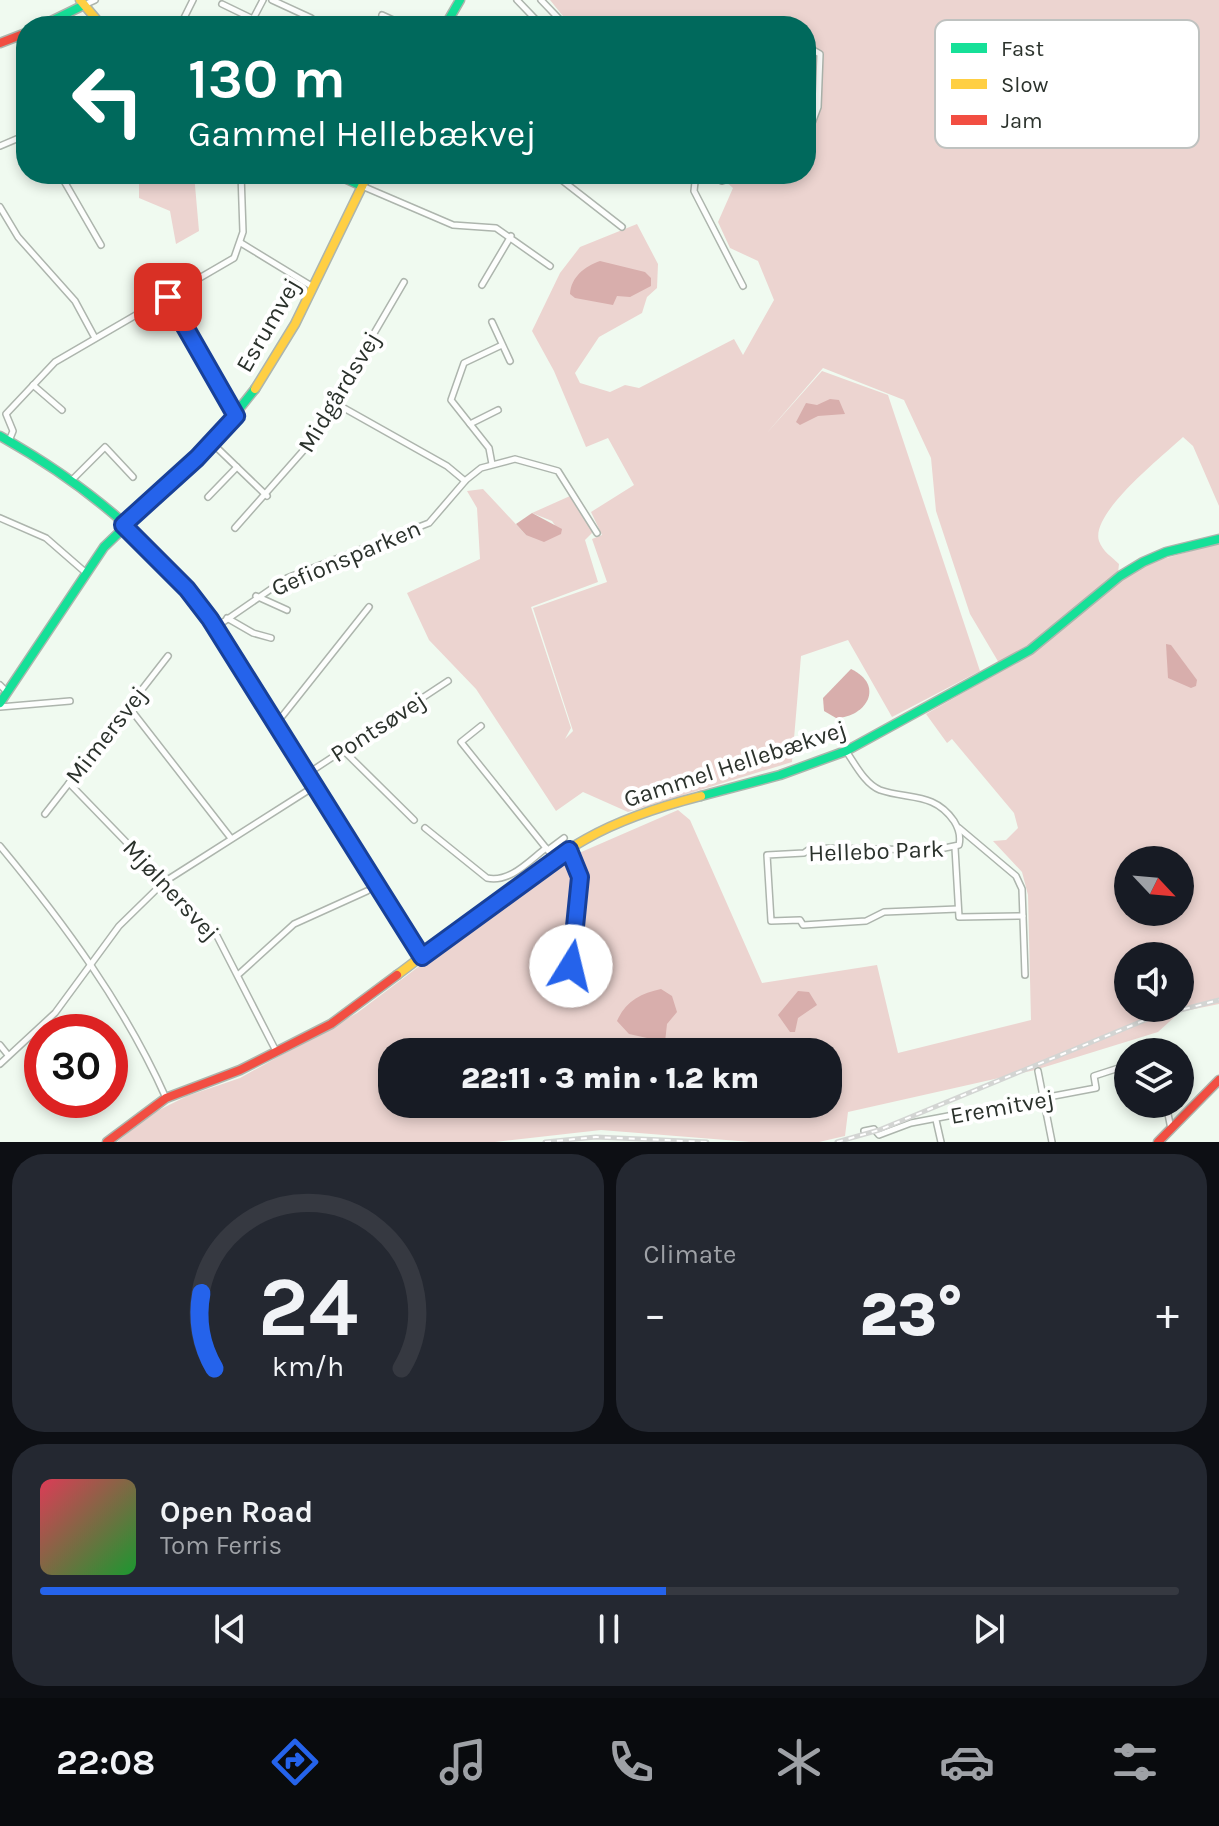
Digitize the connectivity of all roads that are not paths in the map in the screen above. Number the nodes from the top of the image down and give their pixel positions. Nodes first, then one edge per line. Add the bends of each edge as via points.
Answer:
1 (95, 0) edge
2 (272, 0) edge
3 (517, 0) edge
4 (541, 0) edge
5 (82, 3) edge
6 (222, 4) dead end
7 (59, 16) edge
8 (247, 16) edge
9 (307, 16) edge
10 (532, 16) edge
11 (556, 16) edge
12 (816, 52) edge
13 (816, 112) edge
14 (66, 184) edge
15 (241, 184) edge
16 (358, 184) edge
17 (567, 184) edge
18 (695, 184) edge
19 (362, 186) junction
20 (0, 207) edge
21 (622, 227) dead end
22 (511, 236) junction
23 (241, 243) junction
24 (101, 245) dead end
25 (550, 266) dead end
26 (404, 282) dead end
27 (482, 285) dead end
28 (743, 286) dead end
29 (313, 287) junction
30 (168, 297) junction
31 (492, 322) dead end
32 (95, 338) junction
33 (502, 345) junction
34 (510, 361) dead end
35 (33, 385) junction
36 (335, 403) junction
37 (62, 410) dead end
38 (498, 410) dead end
39 (236, 416) junction
40 (470, 424) junction
41 (0, 436) edge
42 (9, 441) junction
43 (212, 443) junction
44 (492, 464) junction
45 (237, 467) junction
46 (133, 477) dead end
47 (71, 481) junction
48 (465, 481) junction
49 (267, 496) junction
50 (208, 497) dead end
51 (0, 518) edge
52 (123, 525) junction
53 (235, 528) dead end
54 (597, 533) dead end
55 (1219, 539) edge
56 (85, 572) junction
57 (256, 596) junction
58 (369, 607) dead end
59 (287, 610) dead end
60 (227, 618) junction
61 (216, 627) junction
62 (271, 638) dead end
63 (168, 656) dead end
64 (448, 681) dead end
65 (0, 685) edge
66 (7, 692) junction
67 (70, 701) dead end
68 (0, 705) edge
69 (128, 706) junction
70 (276, 724) junction
71 (481, 726) dead end
72 (343, 750) junction
73 (846, 751) junction
74 (307, 774) junction
75 (69, 783) junction
76 (315, 786) junction
77 (45, 814) dead end
78 (414, 820) dead end
79 (425, 828) dead end
80 (958, 828) junction
81 (230, 837) junction
82 (564, 838) dead end
83 (0, 846) edge
84 (955, 848) junction
85 (547, 849) junction
86 (569, 850) junction
87 (554, 858) junction
88 (164, 882) junction
89 (367, 891) dead end
90 (958, 909) junction
91 (1023, 916) junction
92 (422, 957) junction
93 (92, 965) junction
94 (239, 974) junction
95 (1025, 975) dead end
96 (567, 989) dead end
97 (0, 1045) edge
98 (276, 1053) junction
99 (8, 1055) junction
100 (0, 1064) edge
101 (1114, 1070) edge
102 (1038, 1071) dead end
103 (1219, 1080) edge
104 (166, 1098) junction
105 (1044, 1101) junction
106 (1169, 1118) edge
107 (935, 1119) junction
108 (1171, 1129) junction
109 (864, 1131) dead end
110 (107, 1142) edge
111 (941, 1142) edge
112 (1052, 1142) edge
113 (1158, 1142) edge

1 - 5 street
2 - 9 street
3 - 10 street
4 - 11 street
5 - 7 main road
6 - 8 street
12 - 13 street
14 - 24 street
15 - 23 street
16 - 19 main road
17 - 21 street
18 - 28 street
19 - 22 street via 453,225 487,226
19 - 29 main road, Esrumvej
20 - 32 street via 18,237 75,301
22 - 25 street
22 - 27 street
23 - 29 street
23 - 30 street via 228,263
26 - 36 street, Midgårdsvej
29 - 39 main road, Esrumvej via 274,361
30 - 32 street
30 - 39 street
31 - 33 street
32 - 35 street via 55,362
33 - 34 street
33 - 40 street via 464,363 451,400
35 - 37 street
35 - 42 street via 6,414 13,431
36 - 48 street
36 - 49 street, Midgårdsvej
38 - 40 street
39 - 43 main road, Esrumvej
40 - 44 street via 489,448
41 - 42 main road
42 - 47 main road
43 - 45 street
43 - 52 main road, Esrumvej
44 - 48 street, Gefionsparken
44 - 54 street via 515,459 558,471
45 - 49 street
45 - 50 street
46 - 47 street via 105,447
47 - 52 main road
48 - 57 street, Gefionsparken via 422,528 287,578
49 - 53 street, Midgårdsvej
51 - 56 street via 46,538
52 - 56 main road, Esrumvej
52 - 61 main road via 187,589
55 - 73 main road, Gammel Hellebækvej via 1143,562 1030,650
56 - 66 main road, Esrumvej
57 - 59 street, Gefionsparken
57 - 60 street, Gefionsparken
58 - 70 street
60 - 61 street, Gefionsparken
60 - 62 street, Gefionsparken
61 - 70 main road
63 - 69 street, Mimersvej
64 - 72 street, Pontsøvej
65 - 66 street
66 - 68 main road, Esrumvej
67 - 68 street
69 - 75 street, Mimersvej
69 - 81 street
70 - 74 main road
71 - 85 street via 461,742
72 - 74 street, Pontsøvej
72 - 78 street
73 - 80 street, Hellebo Park via 871,785 936,802
73 - 86 main road, Gammel Hellebækvej via 663,806
74 - 76 main road
75 - 77 street, Mimersvej
75 - 88 street, Mjølnersvej
76 - 81 street
76 - 92 main road
79 - 85 street via 487,878 497,880
80 - 84 street, Hellebo Park via 960,842
80 - 91 street, Hellebo Park via 1016,876
81 - 88 street
82 - 85 street
83 - 93 street
84 - 90 street, Hellebo Park
84 - 90 street, Hellebo Park via 811,848 767,855 771,921 866,921 884,912
85 - 87 street
86 - 87 main road, Gammel Hellebækvej
86 - 96 street via 580,890
87 - 92 main road, Gammel Hellebækvej
88 - 93 street via 137,905
88 - 94 street, Mjølnersvej via 217,936
89 - 94 street via 294,924
90 - 91 street, Hellebo Park via 964,919
91 - 95 street, Hellebo Park
92 - 98 main road, Gammel Hellebækvej via 351,1011
93 - 99 street via 55,1013
93 - 104 street
94 - 98 street, Mjølnersvej
97 - 99 street
98 - 104 main road, Gammel Hellebækvej
99 - 100 street
101 - 105 street, Eremitvej via 1094,1076 1096,1088
102 - 105 street
103 - 108 main road
104 - 110 main road, Gammel Hellebækvej
105 - 107 street, Eremitvej
105 - 112 street
106 - 108 street
107 - 109 street, Eremitvej via 879,1135 874,1129
107 - 111 street
108 - 113 main road

